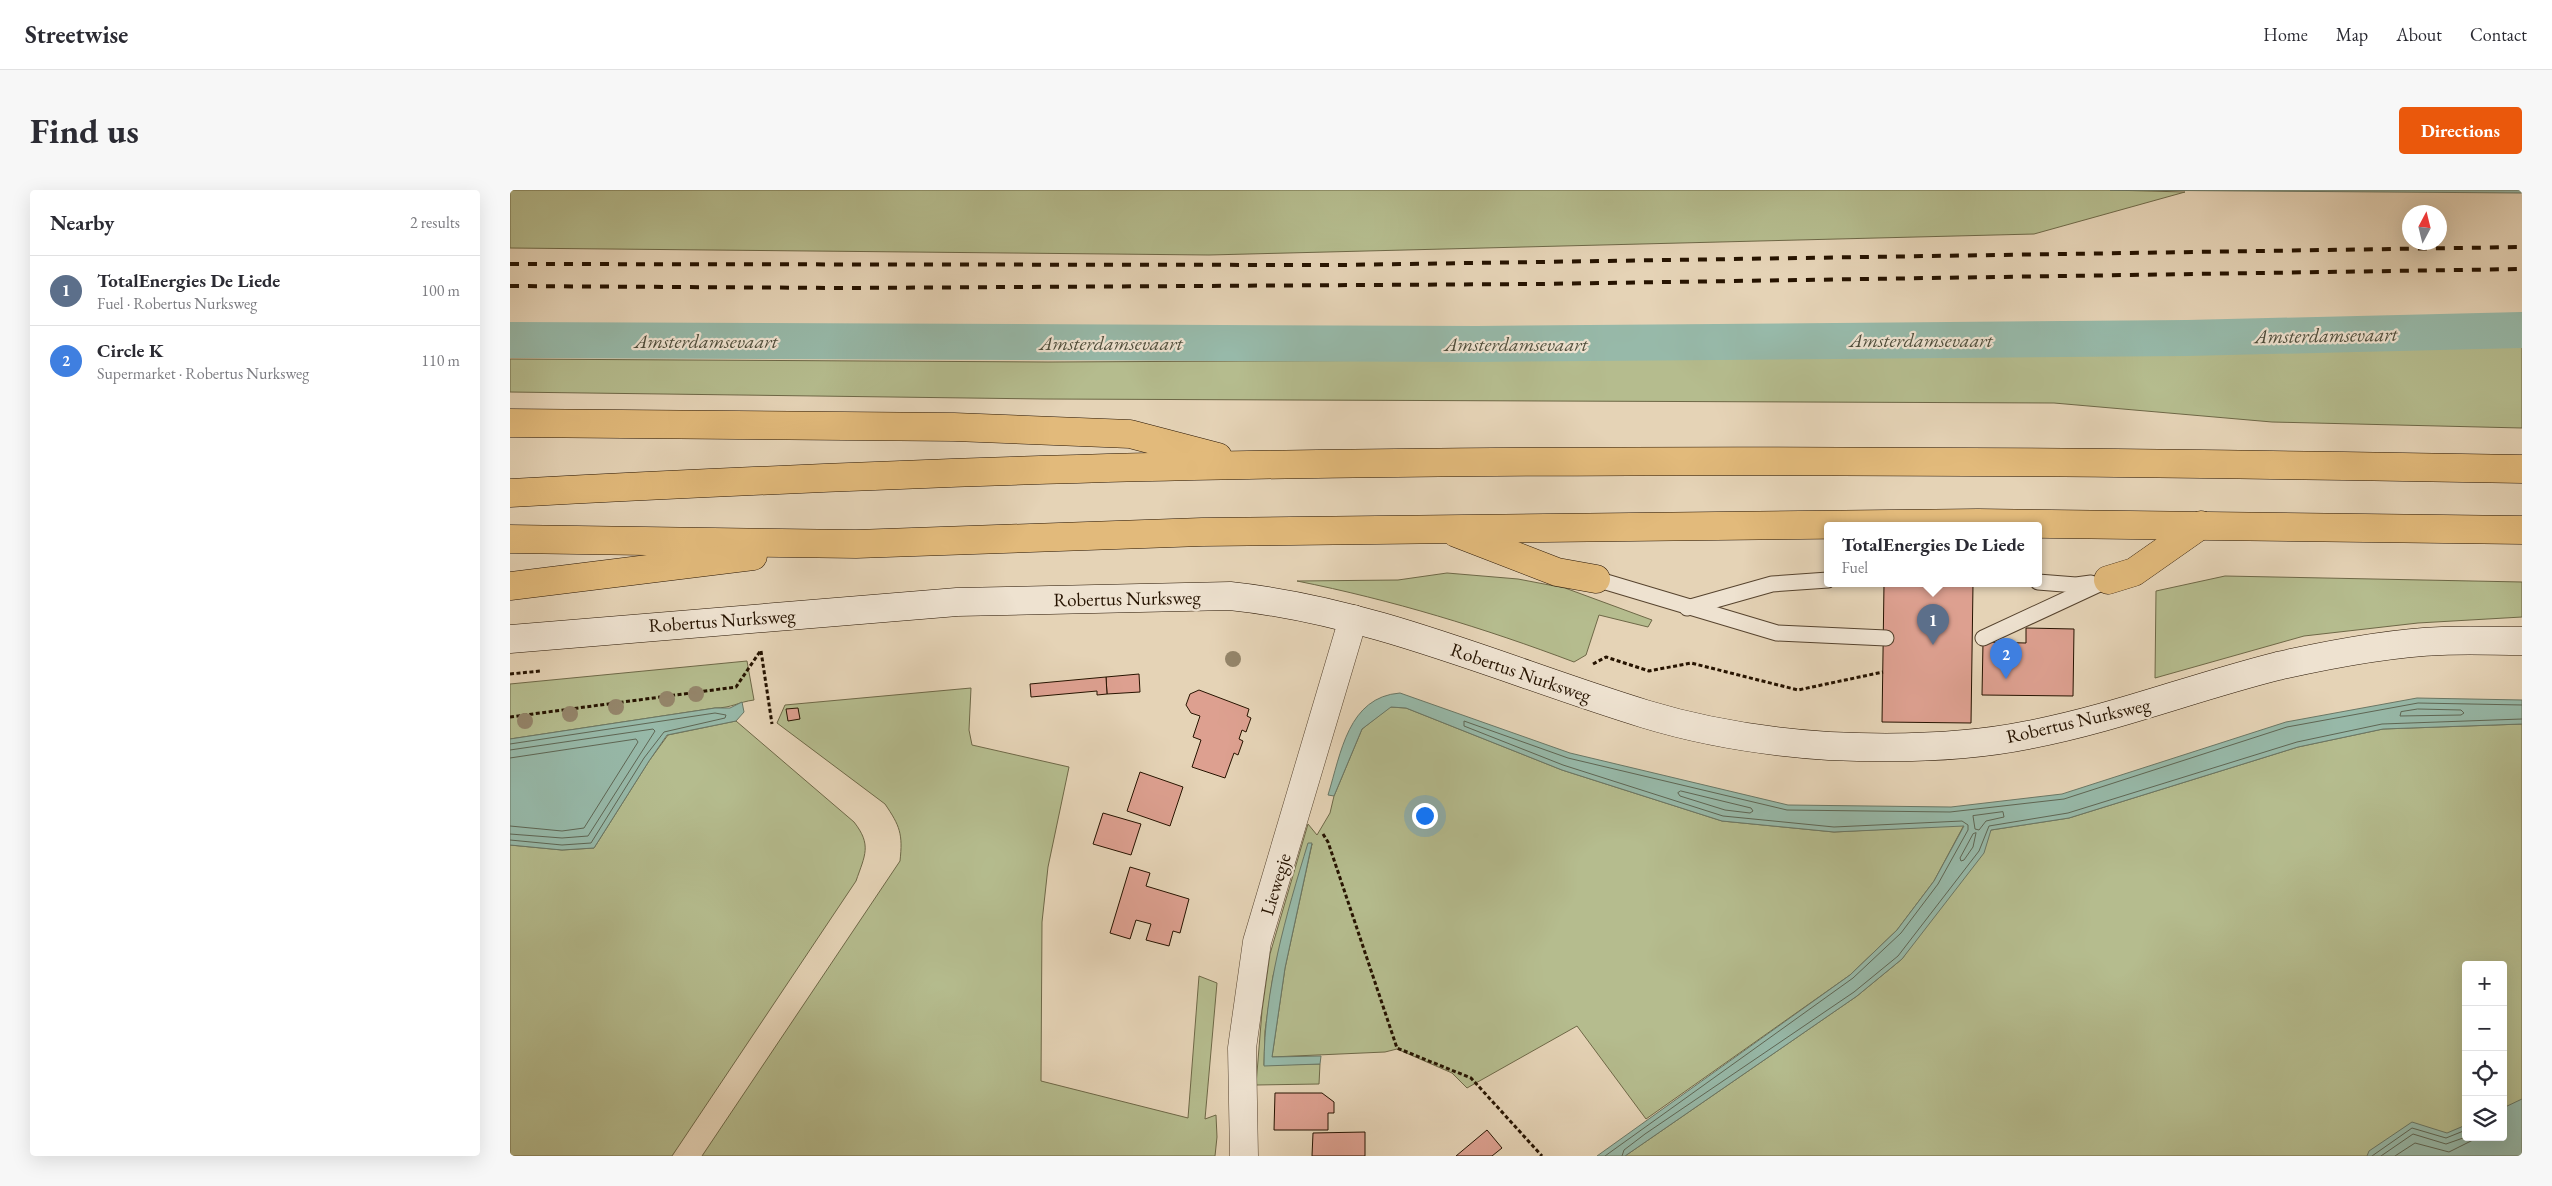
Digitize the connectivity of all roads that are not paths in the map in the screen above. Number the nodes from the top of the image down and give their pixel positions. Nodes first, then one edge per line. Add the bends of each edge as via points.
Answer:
1 (510, 423) edge
2 (1249, 465) junction
3 (2522, 470) edge
4 (510, 493) edge
5 (1824, 524) edge
6 (2042, 524) edge
7 (2201, 525) junction
8 (1443, 528) junction
9 (2522, 530) edge
10 (510, 539) edge
11 (856, 544) junction
12 (1596, 579) joint
13 (1824, 580) edge
14 (2108, 580) junction
15 (2042, 582) edge
16 (510, 586) edge
17 (1688, 608) junction
18 (1353, 619) junction
19 (1886, 638) dead end
20 (1983, 638) dead end
21 (510, 639) edge
22 (2522, 641) edge
23 (1244, 1156) edge

1 - 2 main road via 954,427 1130,434
2 - 3 main road via 1932,461
2 - 4 main road via 737,481
5 - 8 main road
6 - 7 main road
7 - 9 main road
7 - 14 main road via 2134,572
8 - 11 main road via 1015,537
8 - 12 main road via 1557,572
10 - 11 main road
11 - 16 main road
12 - 17 lane
13 - 17 lane via 1772,584
14 - 15 lane via 2076,585
14 - 20 lane
17 - 19 lane via 1777,633
18 - 21 main road, Robertus Nurksweg via 1267,600 1230,596 1121,597 957,602
18 - 22 main road, Robertus Nurksweg via 1481,658 1647,715 1738,736 1828,746 1928,747 2026,736 2278,666 2360,650 2441,641
18 - 23 main road, Liewegje via 1258,942 1242,1048

